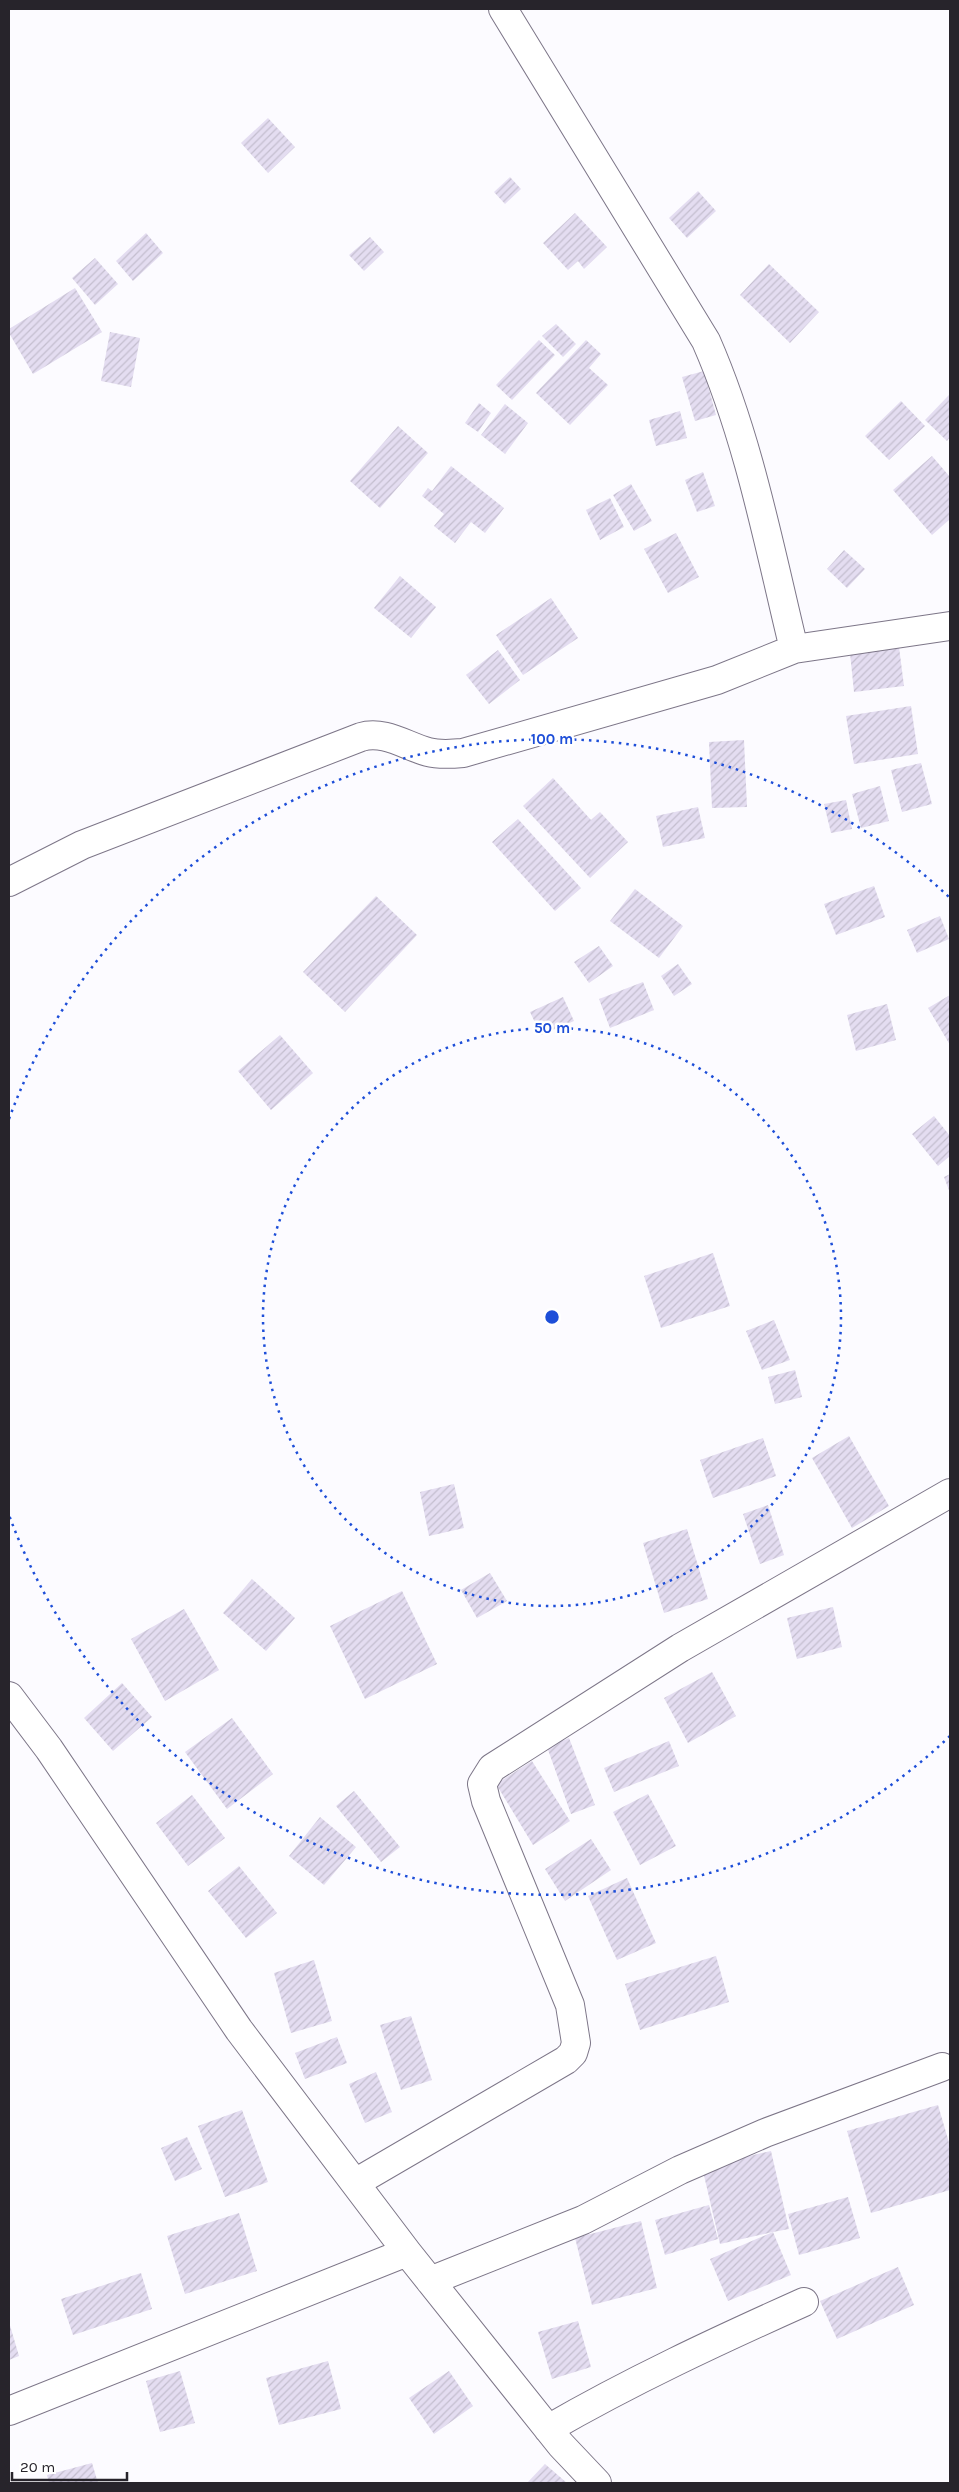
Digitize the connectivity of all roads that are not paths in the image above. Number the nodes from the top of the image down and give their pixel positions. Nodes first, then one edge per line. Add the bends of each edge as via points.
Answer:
1 (503, 9) edge
2 (950, 626) edge
3 (794, 649) junction
4 (9, 882) edge
5 (950, 1493) edge
6 (9, 1696) edge
7 (942, 2067) dead end
8 (355, 2184) junction
9 (407, 2252) junction
10 (430, 2281) junction
11 (804, 2302) dead end
12 (9, 2411) edge
13 (548, 2429) junction
14 (597, 2483) edge

1 - 3 street via 706,341 728,395 761,510
2 - 3 street
3 - 4 street via 717,680 463,753 430,753 370,734 82,845
5 - 8 street via 680,1648 492,1768 482,1784 486,1801 570,2005 576,2043 566,2060
6 - 8 street via 239,2030
7 - 10 street via 765,2134 680,2170 583,2220
8 - 9 street
9 - 10 street
9 - 12 street
10 - 13 street
11 - 13 street via 697,2350
13 - 14 street

